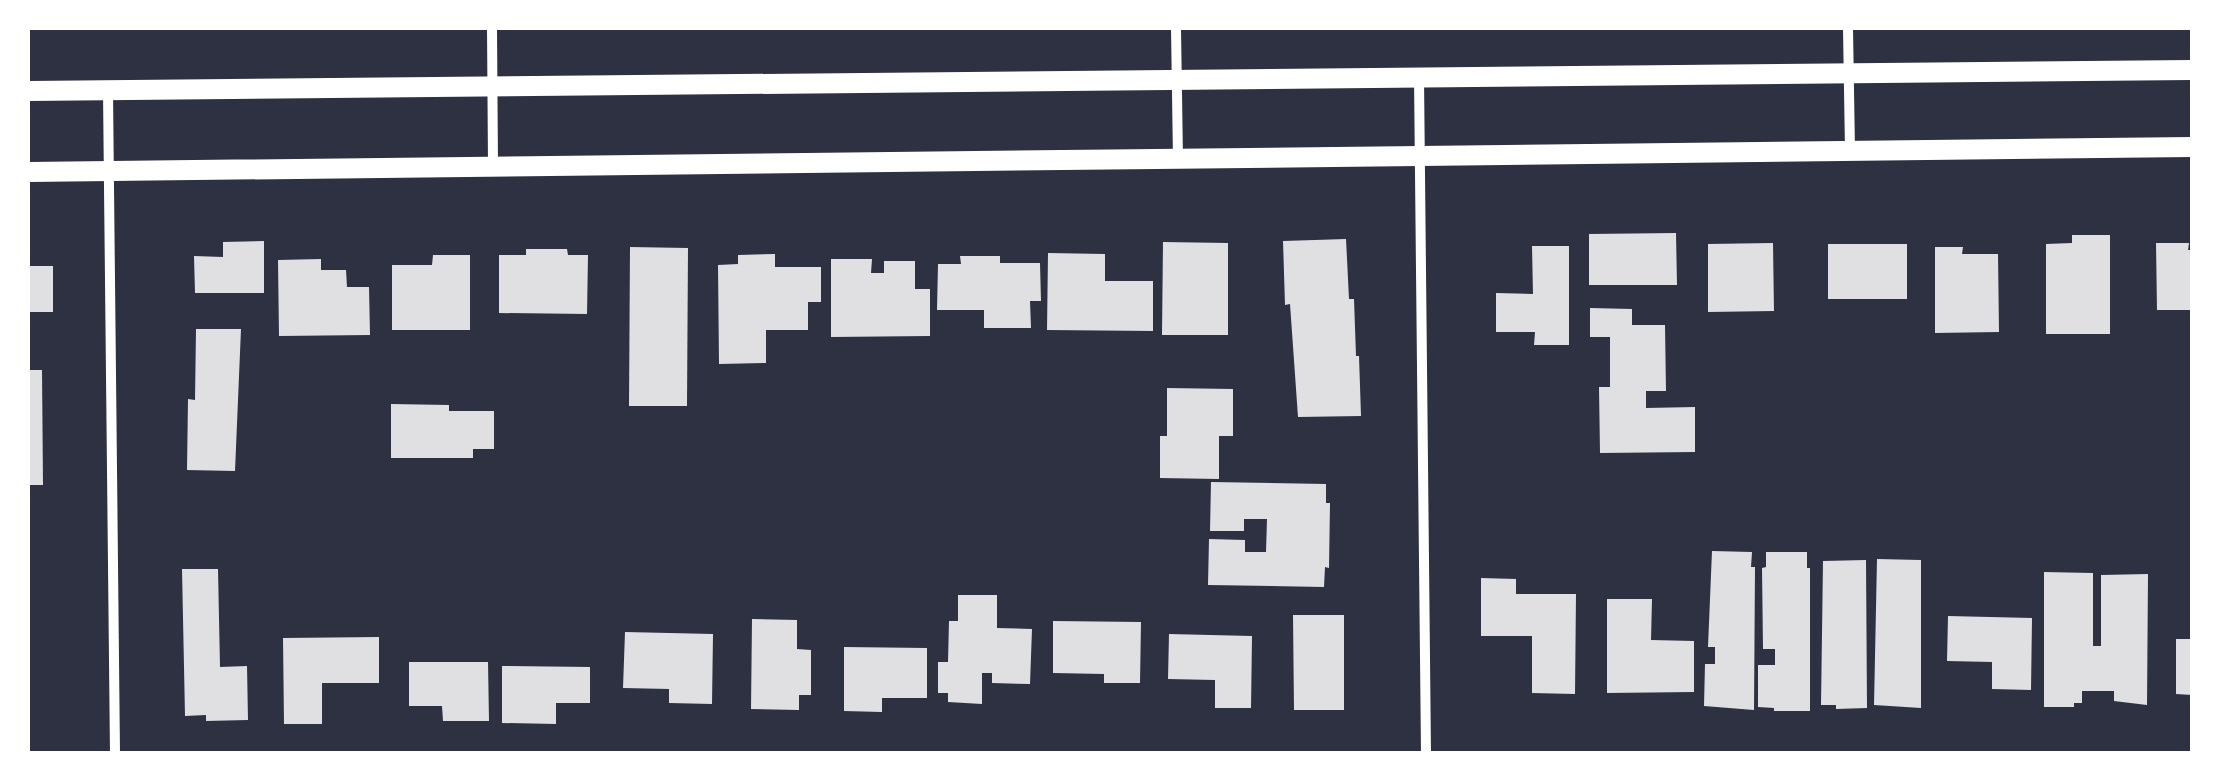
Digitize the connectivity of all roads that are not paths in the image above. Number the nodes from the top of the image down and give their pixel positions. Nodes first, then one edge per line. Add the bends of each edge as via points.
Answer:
1 (492, 28) edge
2 (1176, 28) edge
3 (1848, 28) edge
4 (2192, 70) edge
5 (1848, 73) junction
6 (1419, 77) junction
7 (1177, 80) junction
8 (493, 87) junction
9 (108, 91) junction
10 (28, 92) edge
11 (2192, 148) edge
12 (1850, 152) junction
13 (1418, 157) junction
14 (1178, 159) junction
15 (493, 168) junction
16 (28, 172) edge
17 (109, 172) junction
18 (115, 754) edge
19 (1426, 754) edge

1 - 8 street
2 - 7 street
3 - 5 street
4 - 5 main road
5 - 6 main road
5 - 12 street
6 - 7 main road
6 - 13 street
7 - 8 main road
7 - 14 street
8 - 9 main road
8 - 15 street
9 - 10 main road
9 - 17 street
11 - 12 main road
12 - 13 main road
13 - 14 main road
13 - 19 street
14 - 15 main road
15 - 17 main road
16 - 17 main road
17 - 18 street

